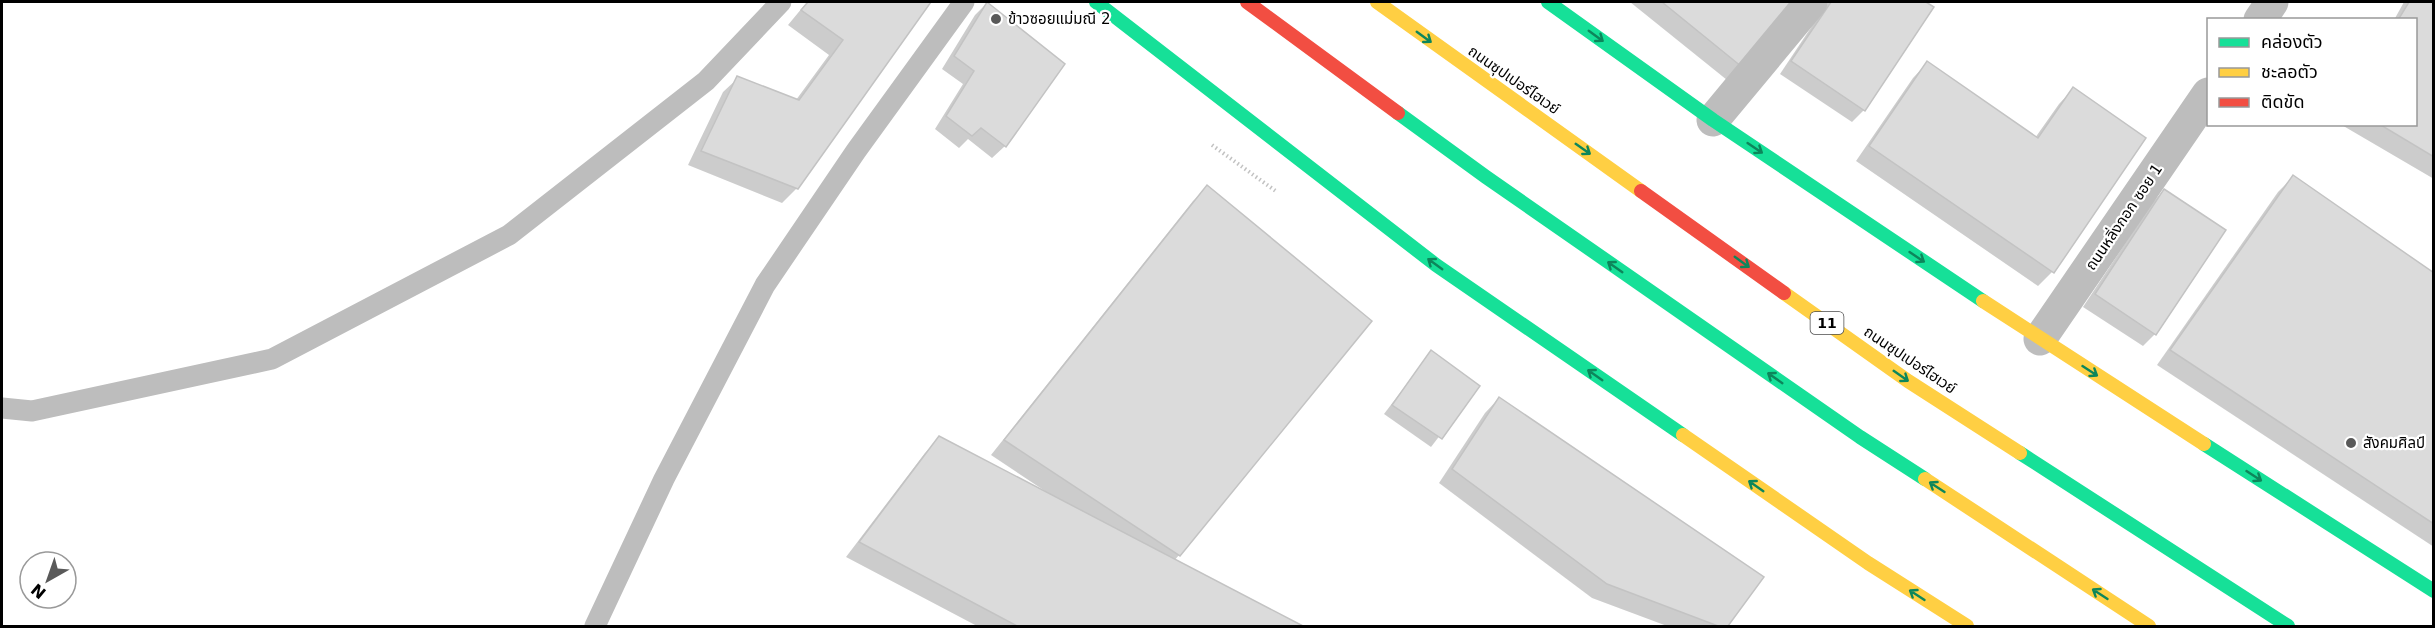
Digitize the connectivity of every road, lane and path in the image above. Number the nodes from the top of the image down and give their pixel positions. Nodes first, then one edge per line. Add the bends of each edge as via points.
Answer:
1 (781, 2) edge
2 (964, 2) edge
3 (1096, 2) edge
4 (1247, 2) edge
5 (1377, 2) edge
6 (1548, 2) edge
7 (1811, 2) edge
8 (2272, 2) edge
9 (2261, 18) edge
10 (2207, 95) edge
11 (1713, 120) junction
12 (2040, 339) junction
13 (2, 408) edge
14 (2433, 591) edge
15 (595, 627) edge
16 (1967, 627) edge
17 (2149, 627) edge
18 (2288, 627) edge

1 - 13 lane via 706,81 509,235 272,359 32,411
2 - 15 lane via 765,285 664,478
16 -> 3 main road via 1436,265
17 -> 4 main road via 1860,437 1525,205
5 -> 18 main road, ถนนซุปเปอร์ไฮเวย์ / 11 via 1908,381
6 -> 11 main road
7 - 11 street
8 - 9 street
10 - 12 street, ถนนหลิ่งกอก ซอย 1
11 -> 12 main road
12 -> 14 main road

